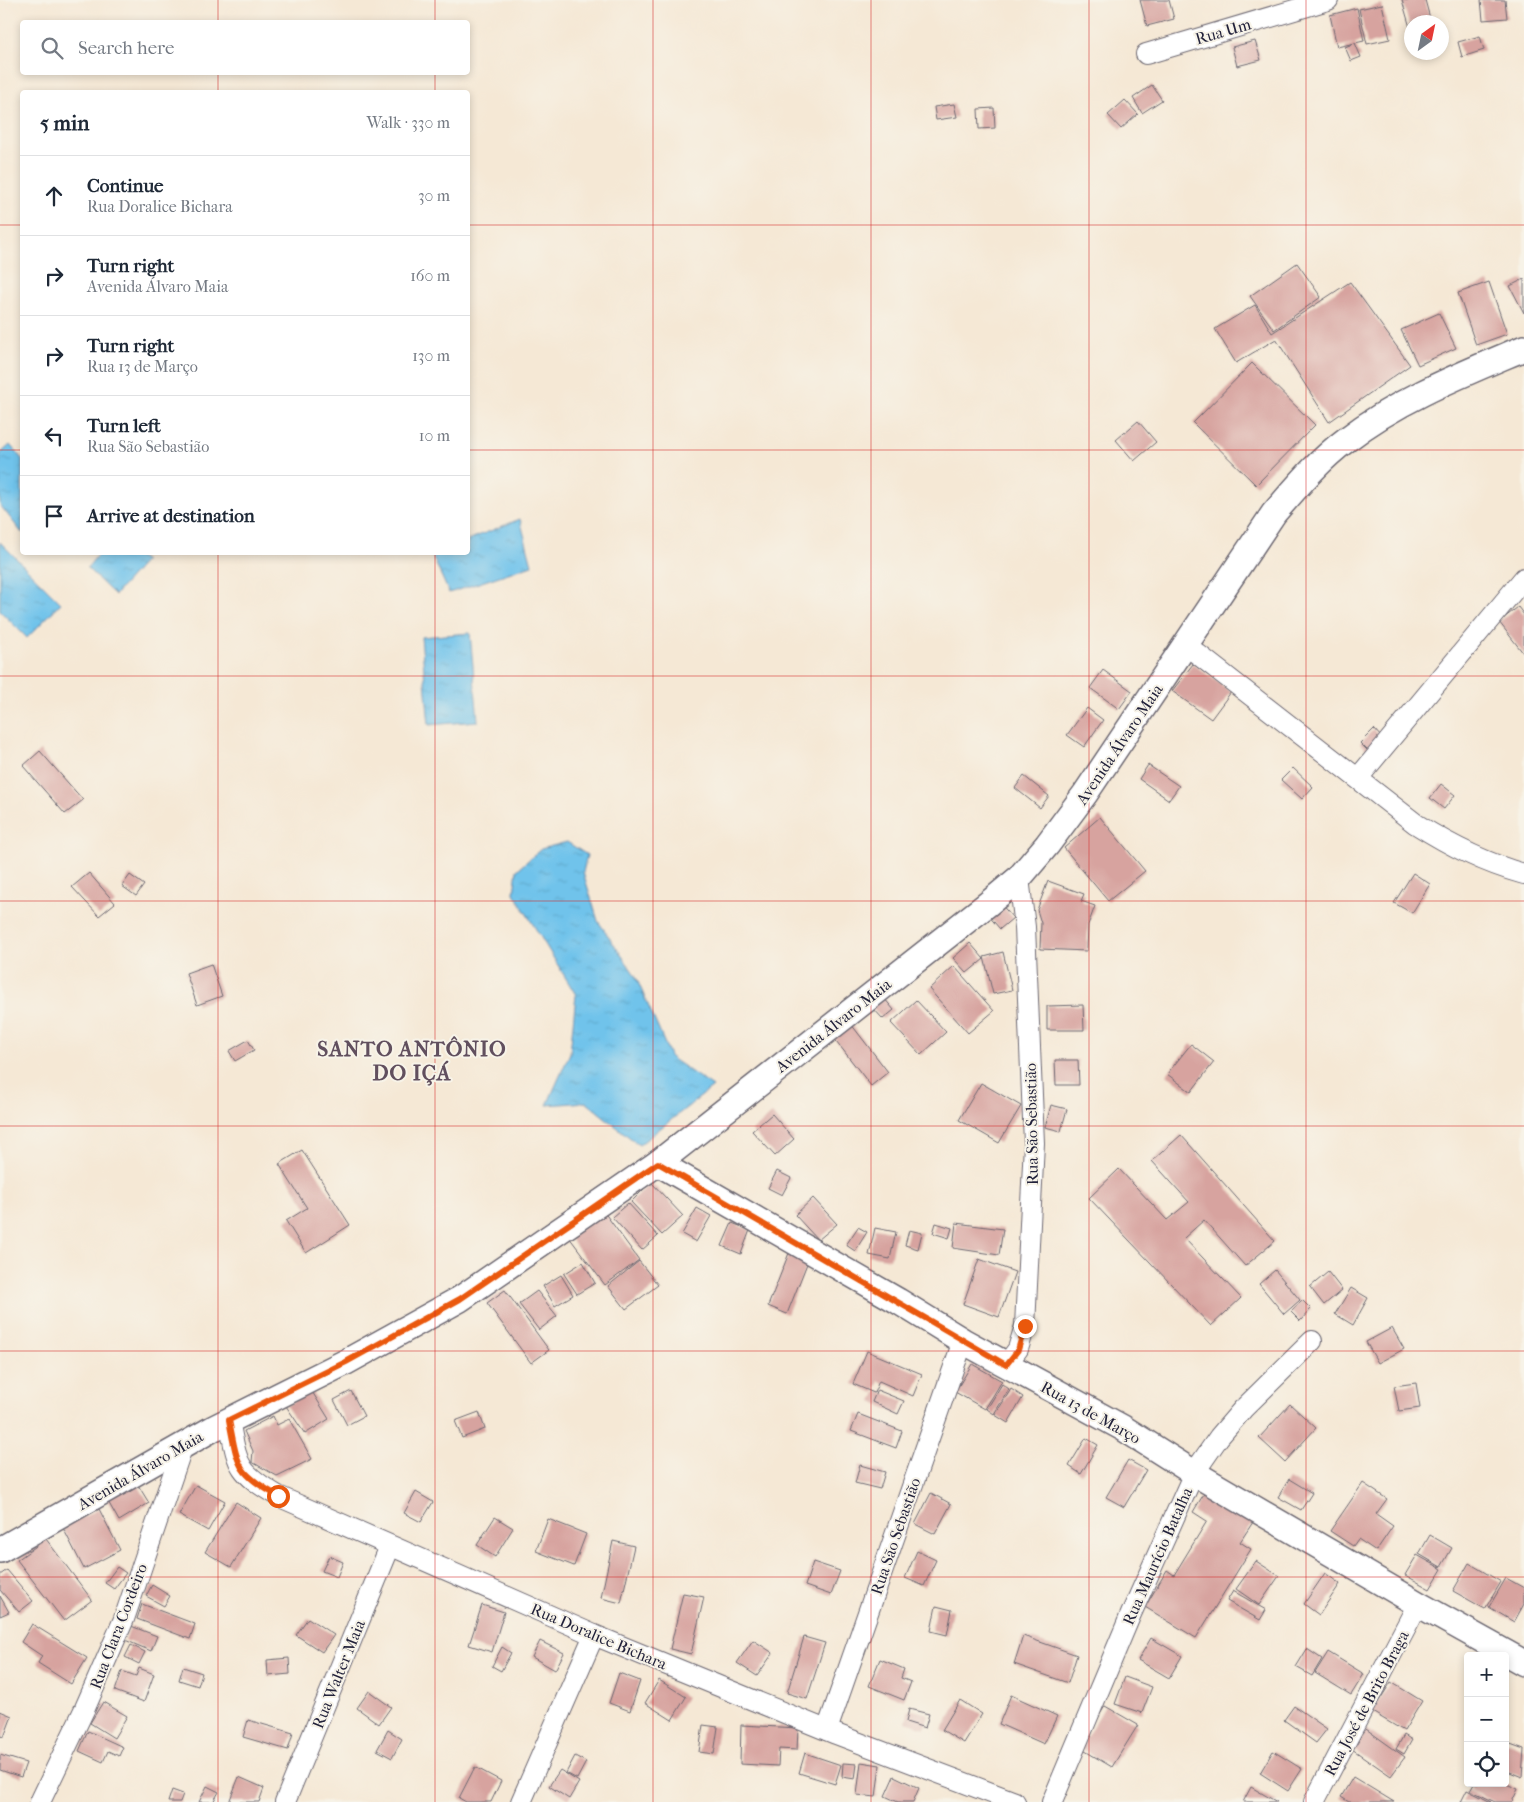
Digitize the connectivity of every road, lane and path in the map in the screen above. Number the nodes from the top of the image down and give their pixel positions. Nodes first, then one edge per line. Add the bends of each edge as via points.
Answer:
1 (1328, 0) edge
2 (1146, 54) dead end
3 (1524, 348) edge
4 (1524, 578) edge
5 (1186, 645) junction
6 (1358, 778) junction
7 (1524, 874) edge
8 (1019, 878) junction
9 (658, 1163) junction
10 (1312, 1341) dead end
11 (963, 1342) junction
12 (1006, 1365) junction
13 (229, 1420) junction
14 (183, 1445) junction
15 (1194, 1473) junction
16 (390, 1546) junction
17 (0, 1550) edge
18 (1418, 1604) junction
19 (594, 1635) junction
20 (1524, 1663) edge
21 (827, 1730) junction
22 (40, 1802) edge
23 (285, 1802) edge
24 (521, 1802) edge
25 (1015, 1802) edge
26 (1052, 1802) edge
27 (1314, 1802) edge

1 - 2 street, Rua Um
3 - 5 street, Avenida Álvaro Maia via 1440,384 1345,440 1274,513
4 - 6 street
5 - 6 street
5 - 8 street, Avenida Álvaro Maia via 1085,794
6 - 7 street via 1416,824 1452,846 1491,865
8 - 9 street, Avenida Álvaro Maia
8 - 12 street, Rua São Sebastião via 1025,927 1034,1143 1025,1326 1018,1350
9 - 11 street, Rua 13 de Março
9 - 13 street, Avenida Álvaro Maia via 460,1299 346,1362
10 - 15 street, Rua Maurício Batalha via 1244,1409
11 - 12 street, Rua 13 de Março
11 - 21 street, Rua São Sebastião
12 - 15 street, Rua 13 de Março via 1123,1428
13 - 14 street, Avenida Álvaro Maia
13 - 16 street, Rua Doralice Bichara via 236,1459 252,1481
14 - 17 street, Avenida Álvaro Maia
14 - 22 street, Rua Clara Cordeiro via 124,1619
15 - 18 street, Rua 13 de Março
15 - 26 street, Rua Maurício Batalha
16 - 19 street, Rua Doralice Bichara
16 - 23 street, Rua Walter Maia
18 - 20 street, Rua 13 de Março
18 - 27 street, Rua José de Brito Braga
19 - 21 street, Rua Doralice Bichara
19 - 24 street
21 - 25 street, Rua Doralice Bichara

